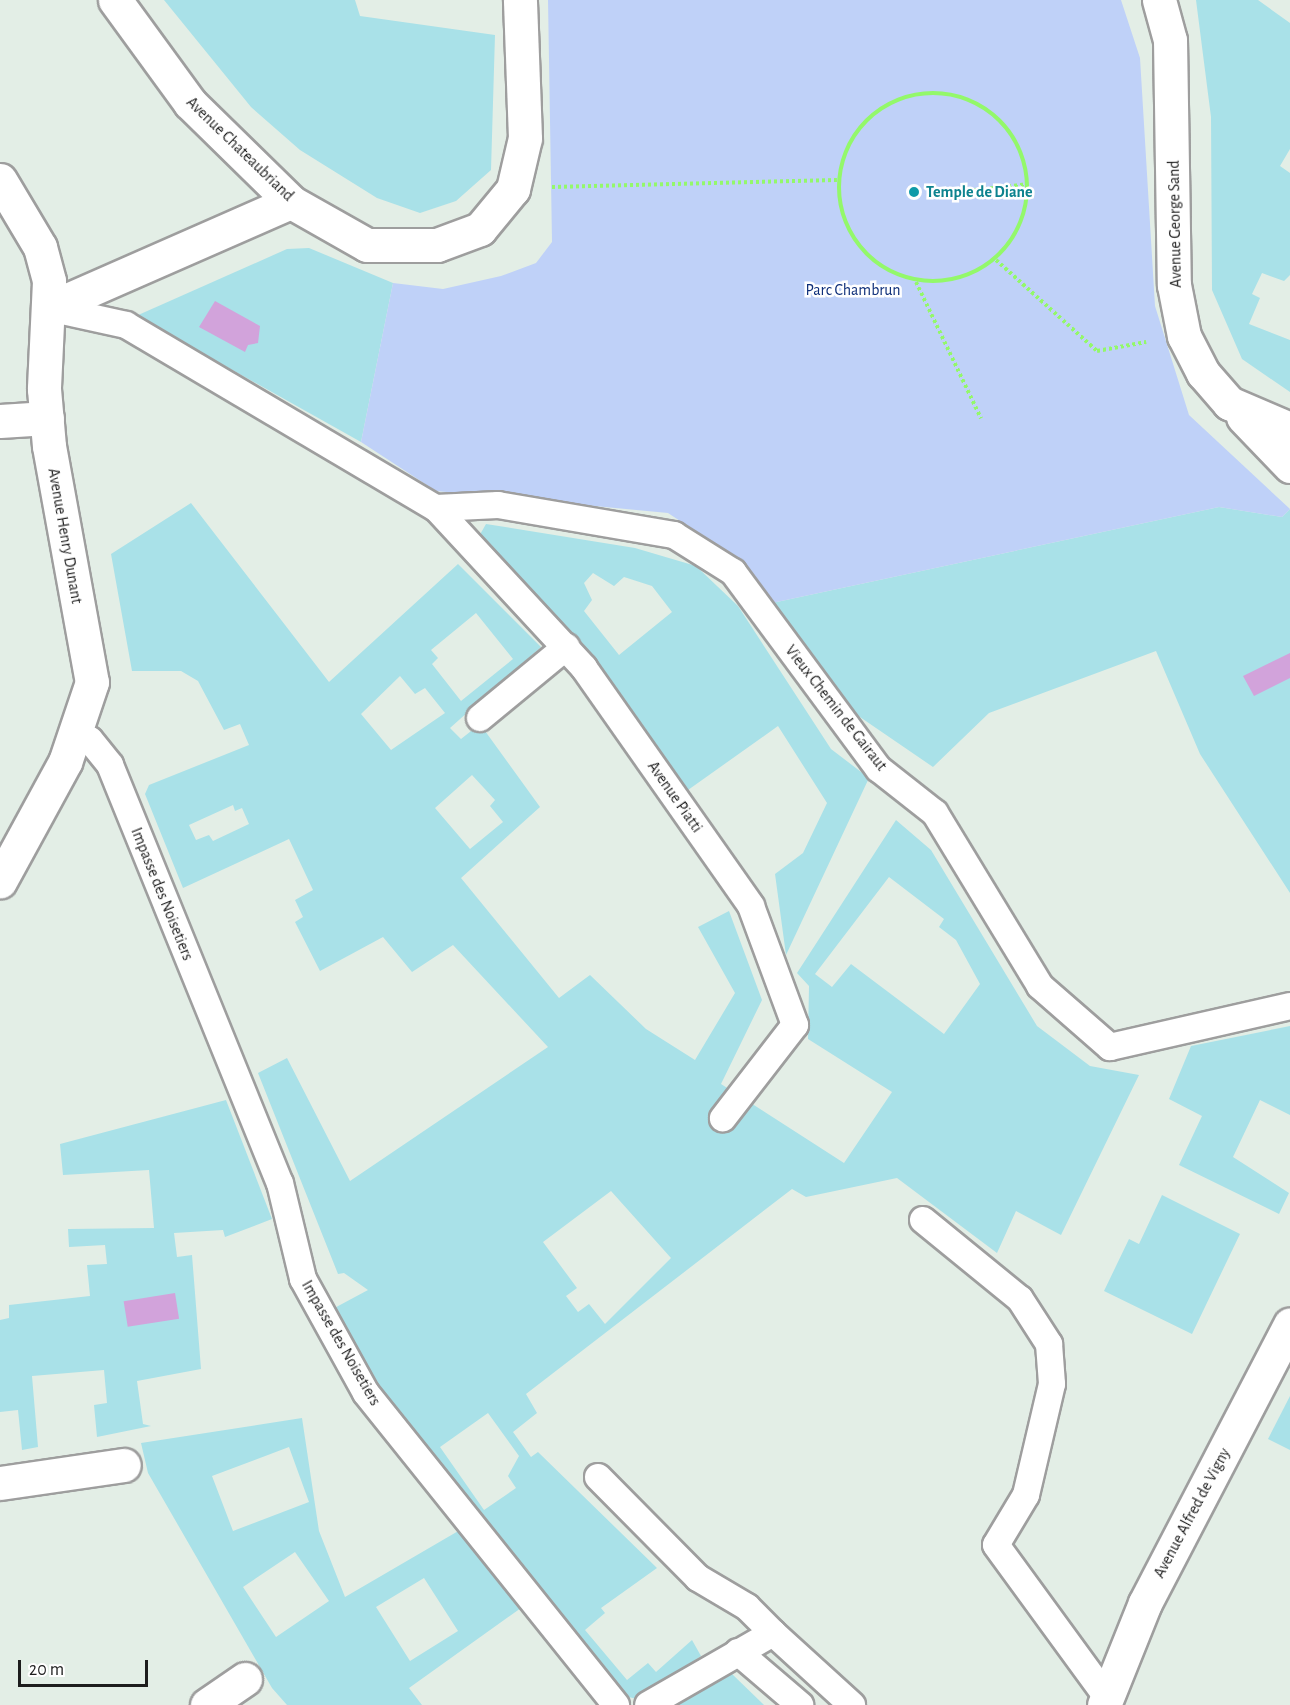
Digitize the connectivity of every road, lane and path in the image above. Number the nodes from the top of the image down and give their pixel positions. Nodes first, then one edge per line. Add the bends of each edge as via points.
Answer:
1 (115, 0) edge
2 (520, 0) edge
3 (1159, 0) edge
4 (0, 180) edge
5 (837, 180) junction
6 (1029, 184) junction
7 (560, 187) dead end
8 (943, 194) dead end
9 (291, 202) junction
10 (996, 260) junction
11 (916, 282) junction
12 (49, 308) junction
13 (1184, 336) junction
14 (1229, 403) junction
15 (47, 418) junction
16 (981, 418) dead end
17 (0, 421) edge
18 (1290, 429) edge
19 (1290, 466) edge
20 (436, 508) junction
21 (566, 647) junction
22 (480, 718) dead end
23 (77, 734) junction
24 (0, 881) edge
25 (1290, 1006) edge
26 (723, 1118) dead end
27 (923, 1220) dead end
28 (1290, 1325) edge
29 (124, 1465) dead end
30 (598, 1477) dead end
31 (0, 1483) edge
32 (773, 1633) junction
33 (738, 1652) junction
34 (245, 1679) dead end
35 (1105, 1701) edge
36 (207, 1705) edge
37 (616, 1705) edge
38 (648, 1705) edge
39 (800, 1705) edge
40 (852, 1705) edge

1 - 9 street, Avenue Chateaubriand via 190,103
2 - 9 street, Avenue Chateaubriand via 525,138 513,189 480,229 437,245 367,244
3 - 13 street, Avenue George Sand via 1170,40 1174,285
4 - 12 street, Avenue Henry Dunant via 40,247
5 - 6 path via 850,139 877,110 919,93 960,96 998,117 1020,149
5 - 7 path
5 - 11 path via 842,218 870,260
6 - 8 path
6 - 10 path via 1020,226
9 - 12 street
10 - 11 path via 958,279
10 - 13 path via 1097,351
11 - 16 path
12 - 15 street, Avenue Henry Dunant
12 - 20 lane, Avenue Piatti via 126,325
13 - 14 street, Avenue George Sand via 1203,373
14 - 18 street, Avenue George Sand
14 - 19 street
15 - 17 street
15 - 23 street, Avenue Henry Dunant via 92,682
20 - 21 lane, Avenue Piatti
20 - 25 lane, Vieux Chemin de Gairaut via 498,505 674,535 733,572 879,769 935,813 1040,986 1110,1047
21 - 22 lane
21 - 26 lane, Avenue Piatti via 751,906 795,1025
23 - 24 street, Avenue Henry Dunant
23 - 37 lane, Impasse des Noisetiers via 90,740 110,765 280,1183 308,1289 366,1393
27 - 35 lane via 1020,1299 1049,1344 1052,1384 1026,1495 996,1545
28 - 35 street, Avenue Alfred de Vigny via 1145,1604
29 - 31 street
30 - 32 lane via 698,1578 747,1607
32 - 33 lane
32 - 40 lane
33 - 38 lane
33 - 39 lane
34 - 36 street

